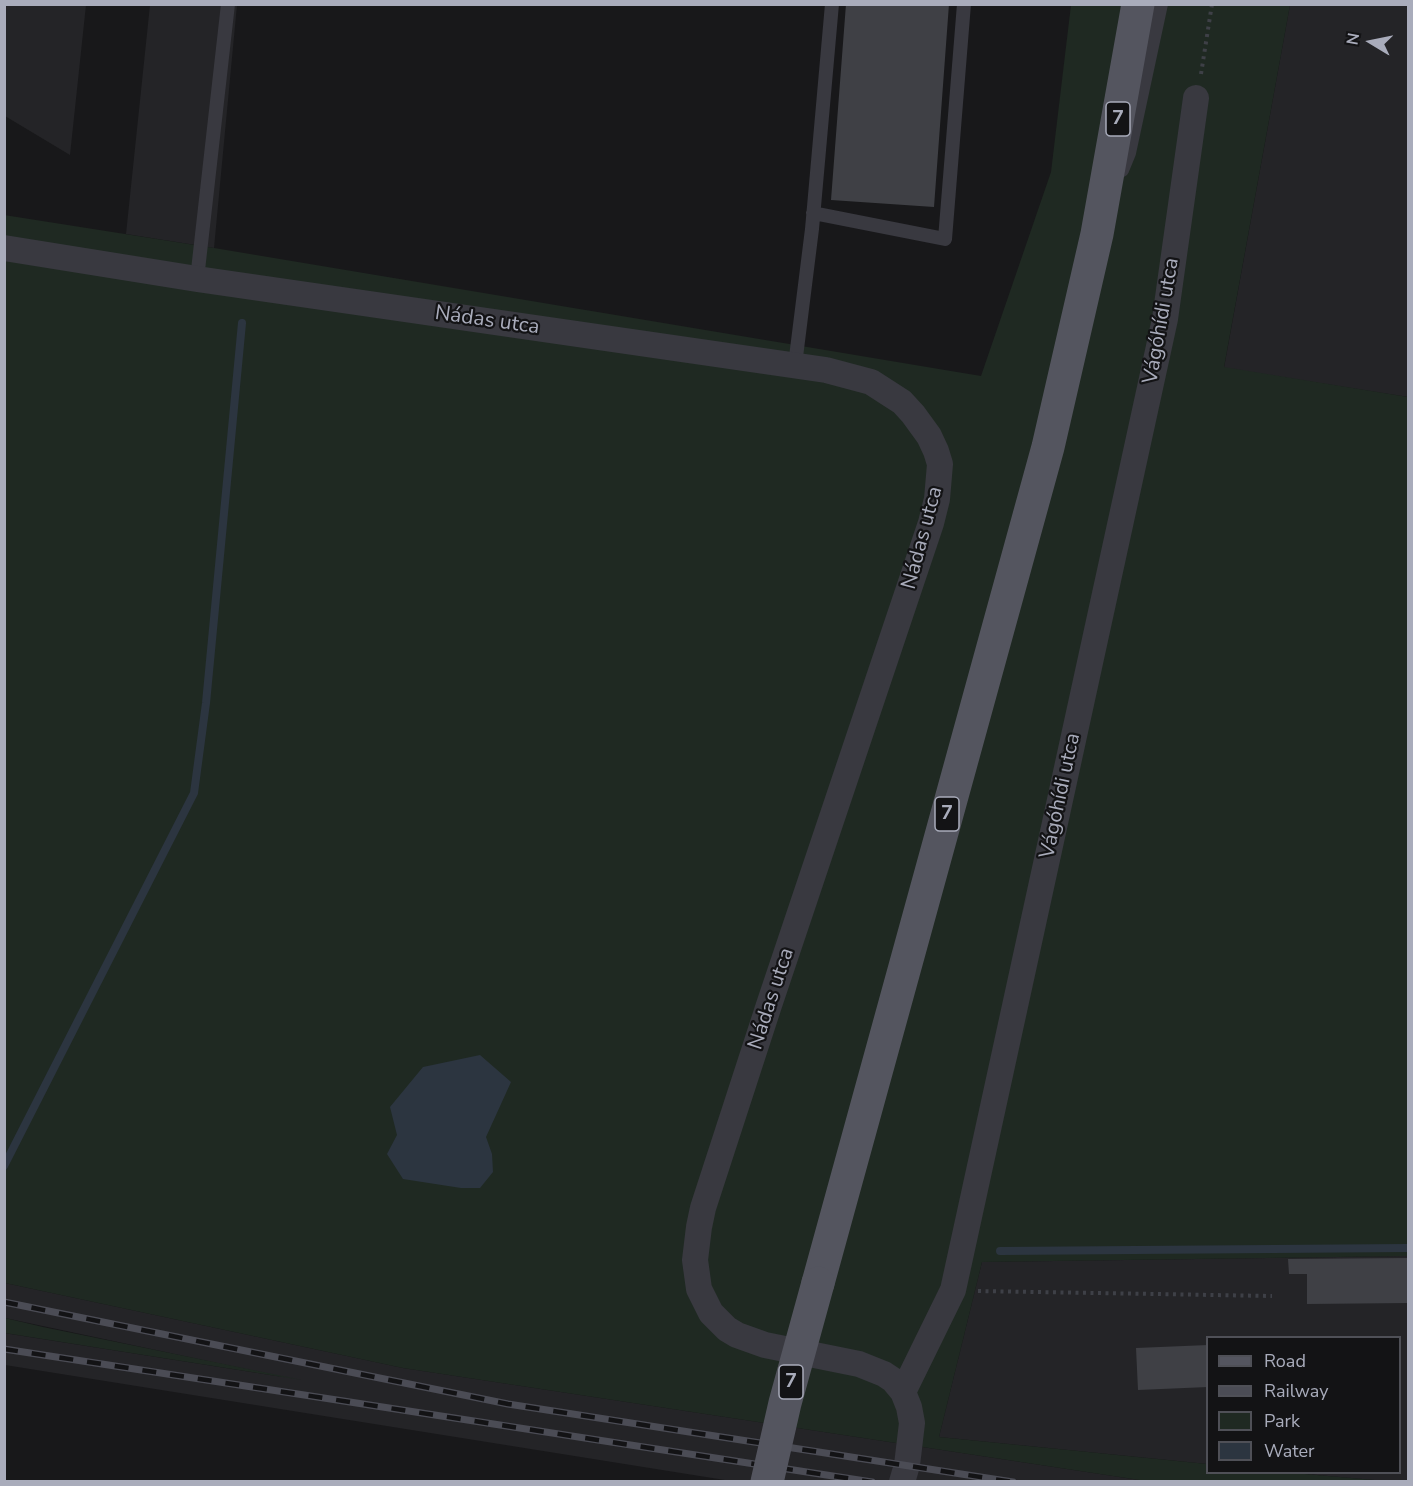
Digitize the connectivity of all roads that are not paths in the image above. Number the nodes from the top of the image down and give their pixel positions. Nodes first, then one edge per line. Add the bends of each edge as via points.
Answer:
1 (228, 4) edge
2 (832, 4) edge
3 (964, 4) edge
4 (1138, 4) edge
5 (1161, 4) edge
6 (1196, 98) road end
7 (813, 213) junction
8 (1097, 234) junction
9 (4, 248) edge
10 (197, 279) junction
11 (795, 365) junction
12 (903, 1392) junction
13 (768, 1482) edge
14 (902, 1482) edge

1 - 10 lane
2 - 7 lane
3 - 7 lane via 945,239
4 - 8 main road, 7
5 - 8 lane via 1129,153
6 - 12 street, Vágóhídi utca via 1165,319 953,1290
7 - 11 lane
8 - 13 main road, 7, bridge via 1048,447 785,1403
9 - 10 street, Nádas utca
10 - 11 street, Nádas utca
11 - 12 street, Nádas utca via 851,375 871,382 902,402 929,436 940,464 940,480 932,523 704,1208 696,1247 696,1276 711,1313 737,1335 765,1345 871,1368 893,1380
12 - 14 street via 912,1423

